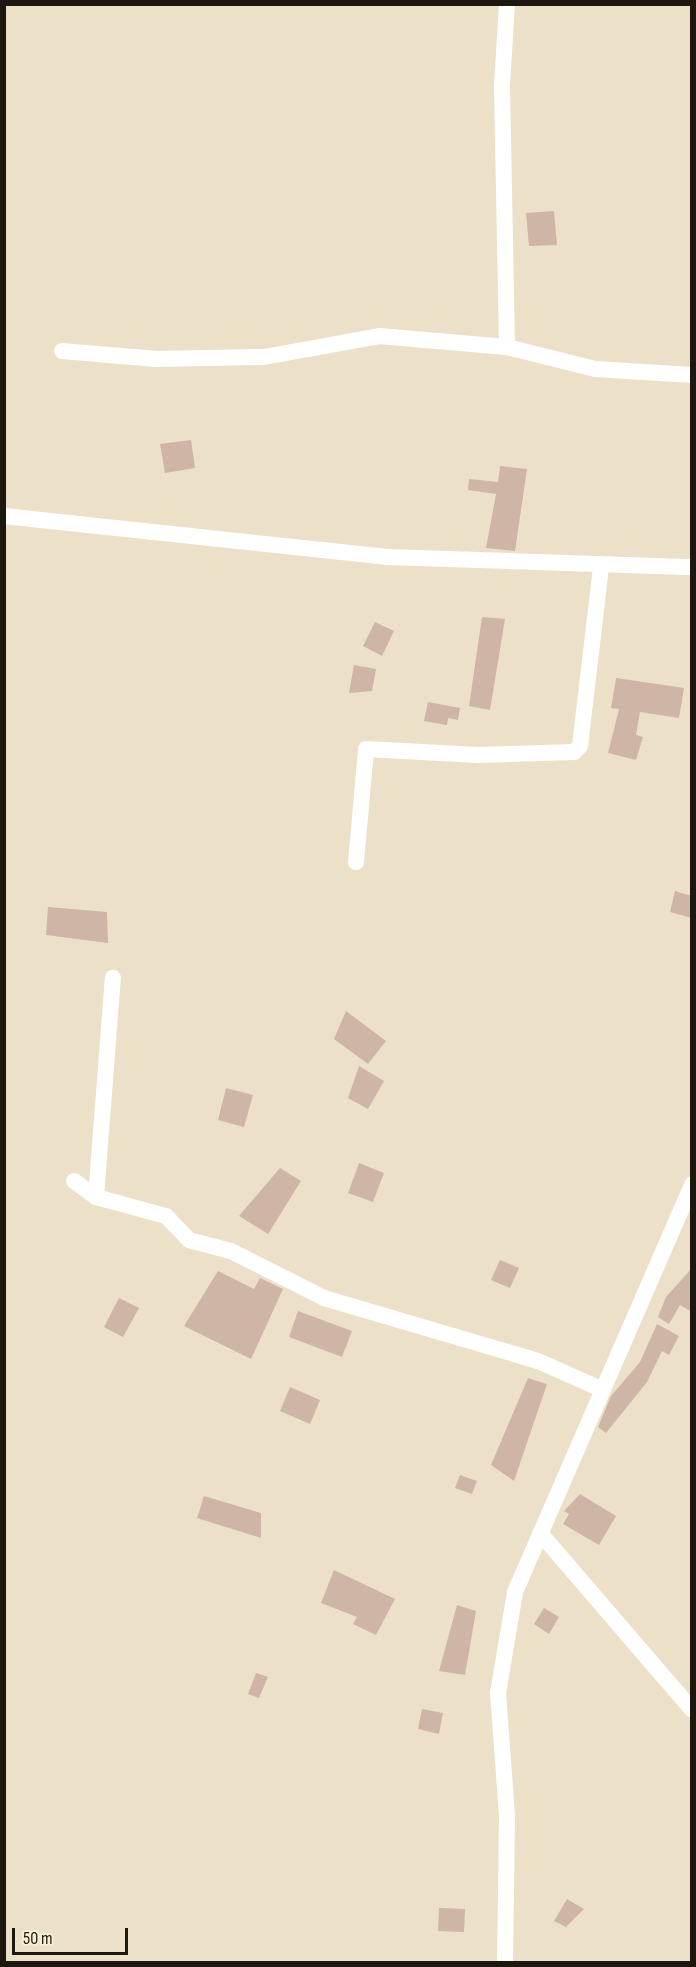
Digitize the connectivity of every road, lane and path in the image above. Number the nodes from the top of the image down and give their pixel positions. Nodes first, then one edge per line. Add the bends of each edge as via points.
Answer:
1 (507, 4) edge
2 (507, 347) junction
3 (62, 351) dead end
4 (692, 375) edge
5 (4, 516) edge
6 (601, 566) junction
7 (692, 567) edge
8 (357, 862) dead end
9 (113, 978) dead end
10 (74, 1181) dead end
11 (692, 1184) edge
12 (96, 1197) junction
13 (601, 1389) junction
14 (540, 1533) junction
15 (692, 1710) edge
16 (505, 1962) edge

1 - 2 street via 502,86
2 - 3 street via 379,336 264,357 157,359
2 - 4 street via 595,369
5 - 6 street via 386,557
6 - 7 street
6 - 8 street via 580,746 574,752 478,755 366,749
9 - 12 street
10 - 12 street
11 - 13 street
12 - 13 street via 165,1216 189,1239 231,1251 324,1298 538,1361
13 - 14 street
14 - 15 street
14 - 16 street via 515,1592 498,1693 507,1815

